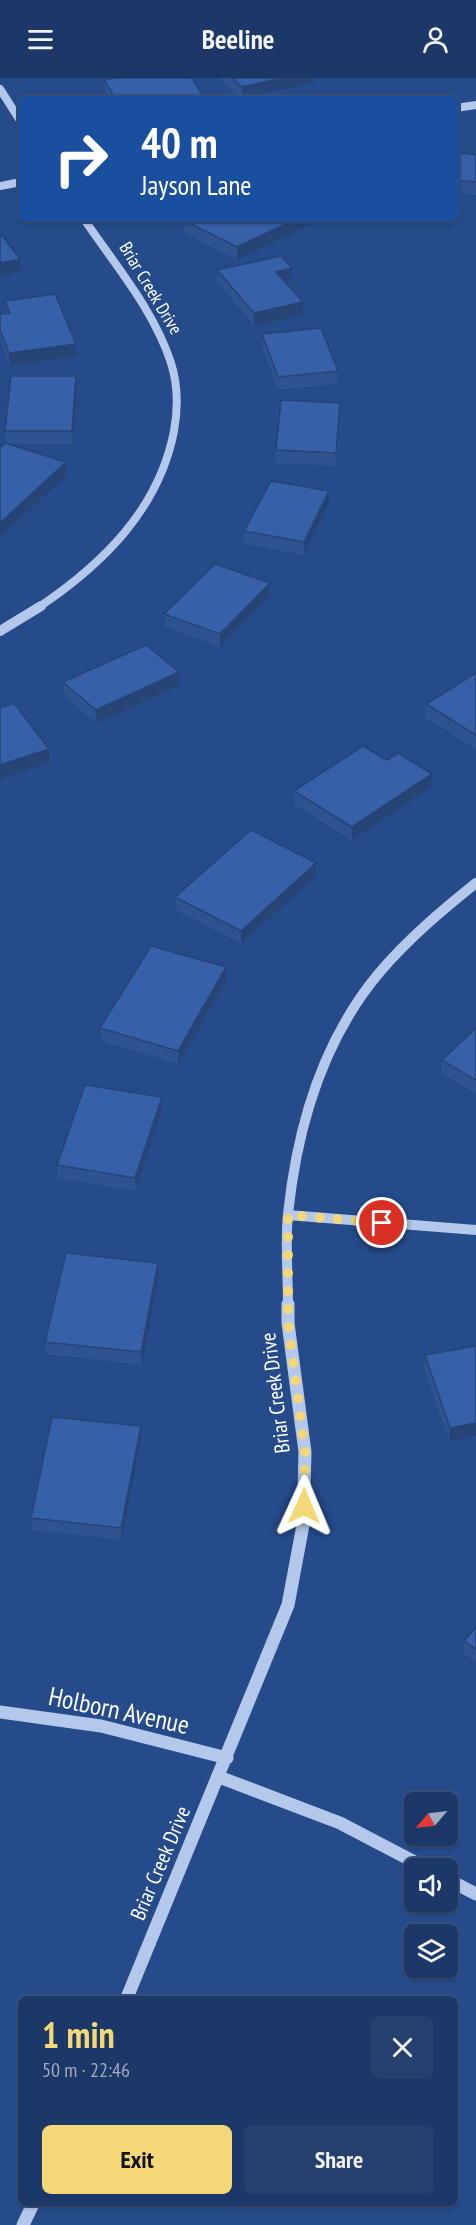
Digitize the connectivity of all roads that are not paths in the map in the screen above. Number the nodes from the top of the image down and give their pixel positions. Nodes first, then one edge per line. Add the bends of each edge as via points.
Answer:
1 (0, 88) edge
2 (476, 105) edge
3 (459, 108) edge
4 (18, 117) edge
5 (18, 183) edge
6 (0, 186) edge
7 (86, 222) edge
8 (0, 631) edge
9 (476, 883) edge
10 (288, 1215) junction
11 (476, 1230) edge
12 (0, 1712) edge
13 (227, 1758) junction
14 (219, 1778) junction
15 (407, 1858) edge
16 (458, 1885) edge
17 (476, 1894) edge
18 (128, 1996) edge
19 (32, 2206) edge
20 (23, 2225) edge

1 - 4 street
2 - 3 street
5 - 6 street
7 - 8 street, Briar Creek Drive via 161,339 172,364 177,399 174,434 164,471 147,505 117,543 77,580
9 - 10 street, Briar Creek Drive via 424,925 378,974 345,1024 314,1089 301,1132
10 - 11 street
10 - 13 street, Briar Creek Drive via 288,1323 305,1452 303,1525 288,1605
12 - 13 street, Holborn Avenue via 101,1726
13 - 14 street, Briar Creek Drive
14 - 15 street via 340,1823
14 - 18 street, Briar Creek Drive
16 - 17 street
19 - 20 street

